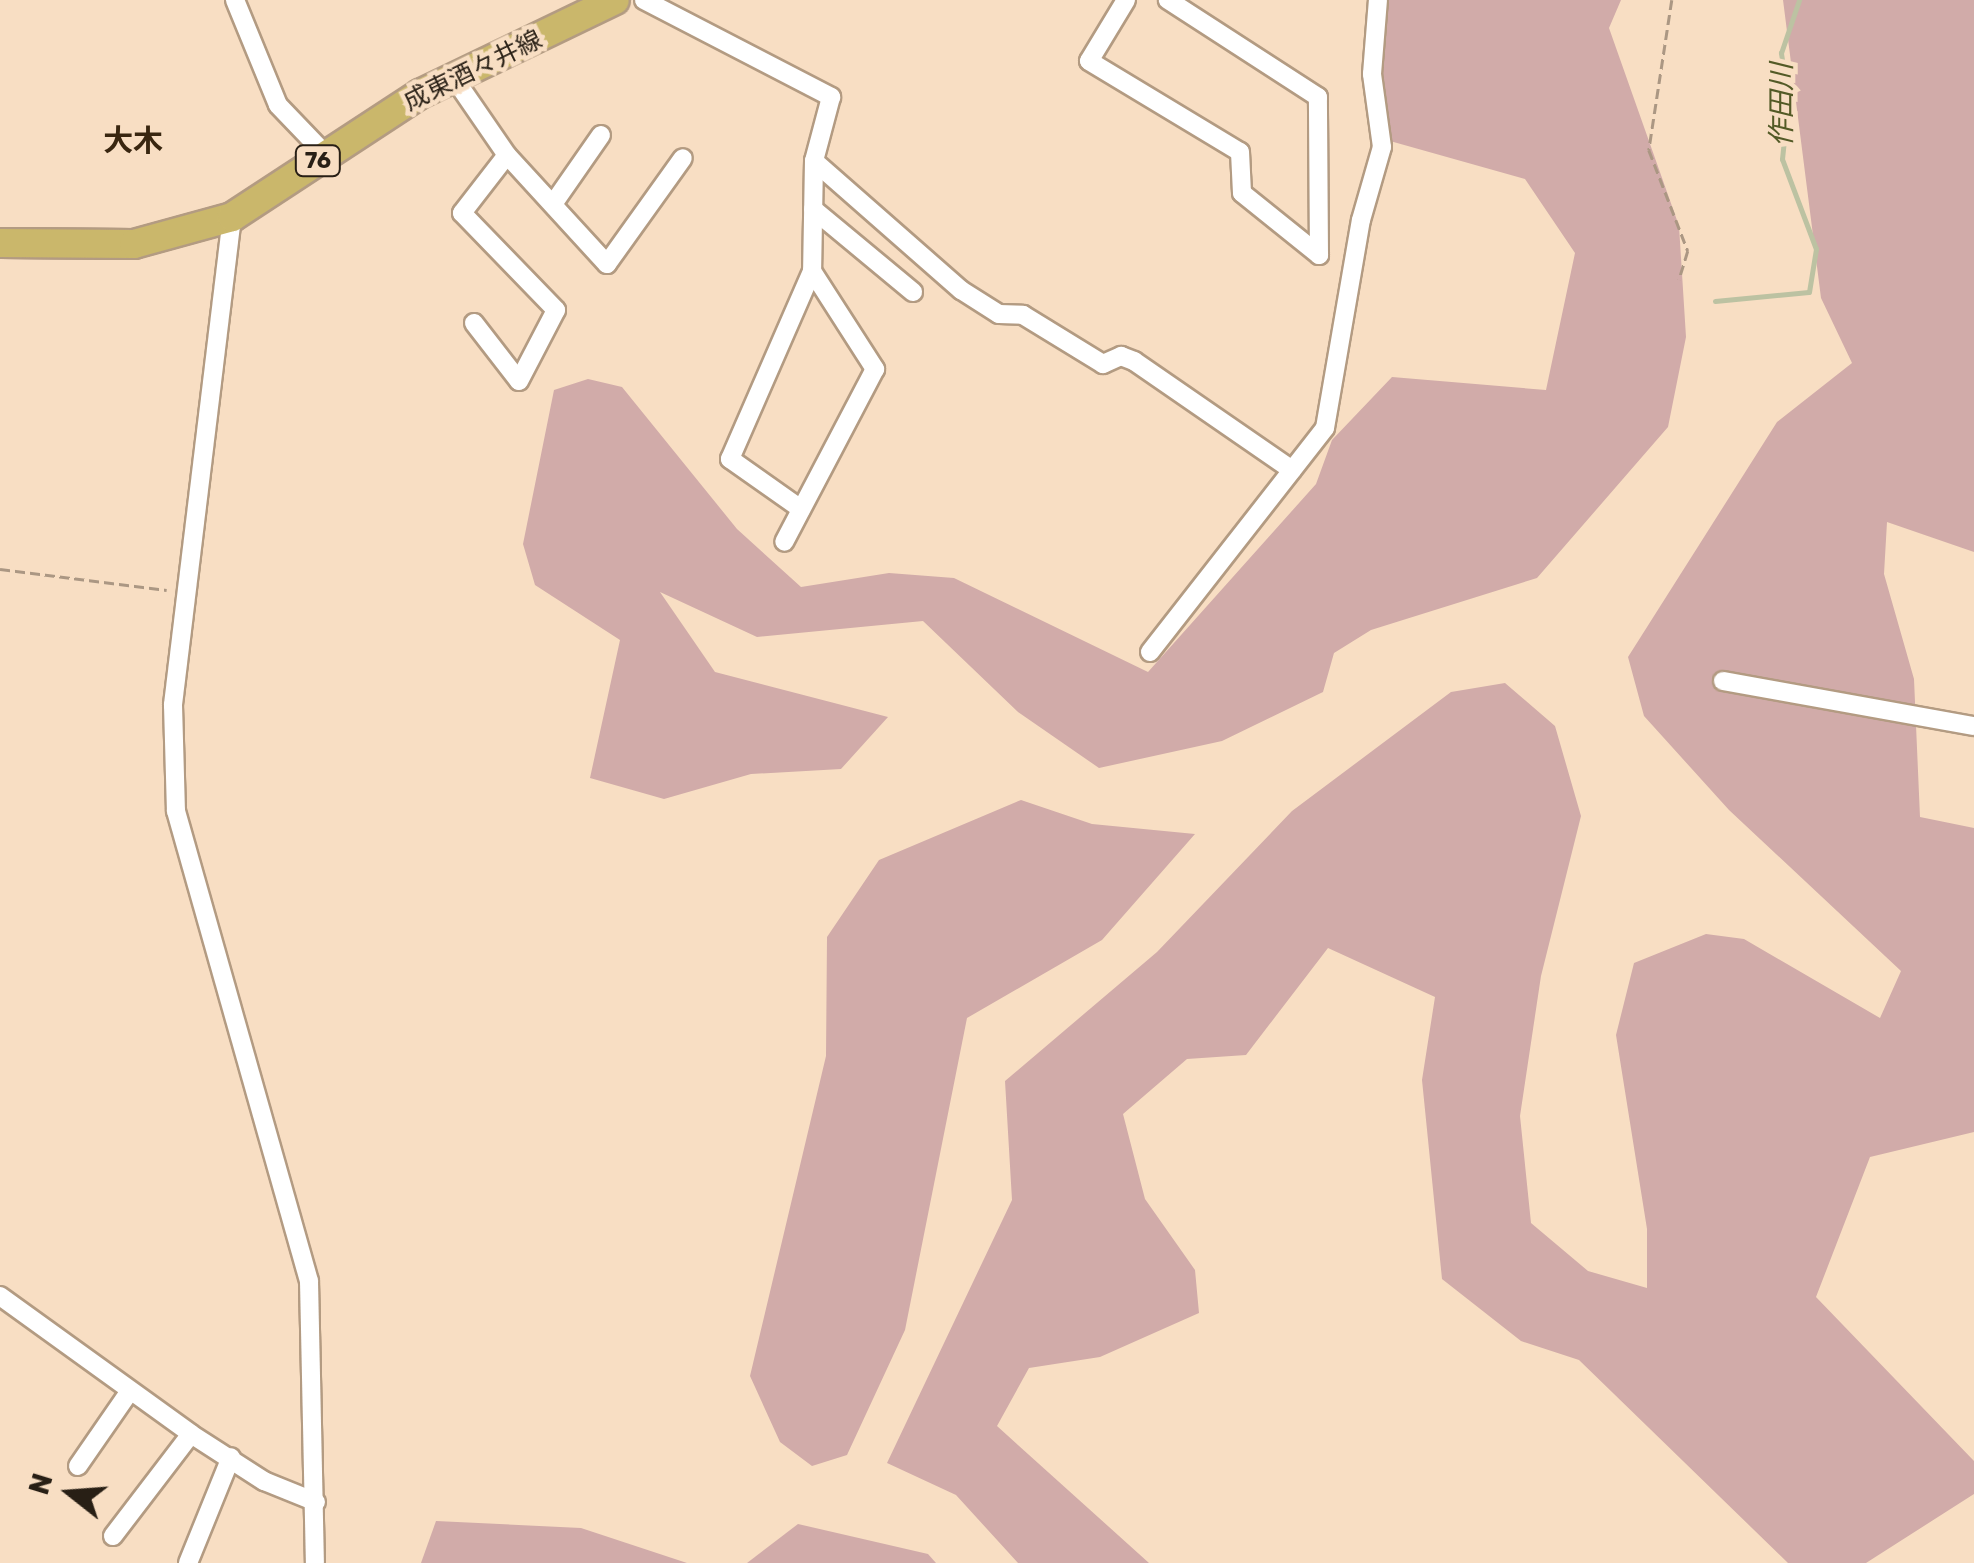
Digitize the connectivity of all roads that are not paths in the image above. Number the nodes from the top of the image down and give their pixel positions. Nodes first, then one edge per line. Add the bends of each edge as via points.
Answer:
1 (235, 0) edge
2 (615, 0) edge
3 (644, 0) edge
4 (1126, 0) edge
5 (1168, 0) edge
6 (1378, 0) edge
7 (454, 78) junction
8 (602, 134) dead end
9 (326, 155) junction
10 (507, 155) junction
11 (683, 158) dead end
12 (814, 161) junction
13 (552, 204) junction
14 (813, 209) junction
15 (232, 217) junction
16 (3, 238) edge
17 (812, 272) junction
18 (913, 292) dead end
19 (474, 323) dead end
20 (1292, 470) junction
21 (802, 509) junction
22 (784, 542) dead end
23 (1150, 652) dead end
24 (1724, 682) dead end
25 (1974, 726) edge
26 (0, 1296) edge
27 (130, 1391) junction
28 (191, 1434) junction
29 (231, 1458) junction
30 (78, 1466) dead end
31 (316, 1502) junction
32 (113, 1536) dead end
33 (188, 1563) edge
34 (315, 1563) edge

1 - 9 street via 278,105
2 - 7 main road, 成東酒々井線 / 76
3 - 12 street via 826,91 831,97
4 - 5 street via 1089,61 1240,152 1242,193 1318,256 1318,97
6 - 20 street via 1372,74 1382,148 1361,220 1325,428
7 - 9 main road, 成東酒々井線 / 76
7 - 10 street
8 - 13 street
9 - 15 main road, 成東酒々井線 / 76
10 - 13 street
10 - 19 street via 462,213 556,310 520,382
11 - 13 street via 607,264
12 - 14 street
12 - 20 street via 961,290 1000,314 1023,315 1104,364 1121,356 1134,361
14 - 17 street
14 - 18 street
15 - 16 main road, 成東酒々井線 / 76 via 134,244
15 - 31 street via 173,705 176,811 309,1281
17 - 21 street via 875,369
17 - 21 street via 730,459
20 - 23 street
21 - 22 street
24 - 25 street
26 - 27 street
27 - 28 street
27 - 30 street
28 - 29 street
28 - 32 street
29 - 31 street via 264,1481
29 - 33 street
31 - 34 street

